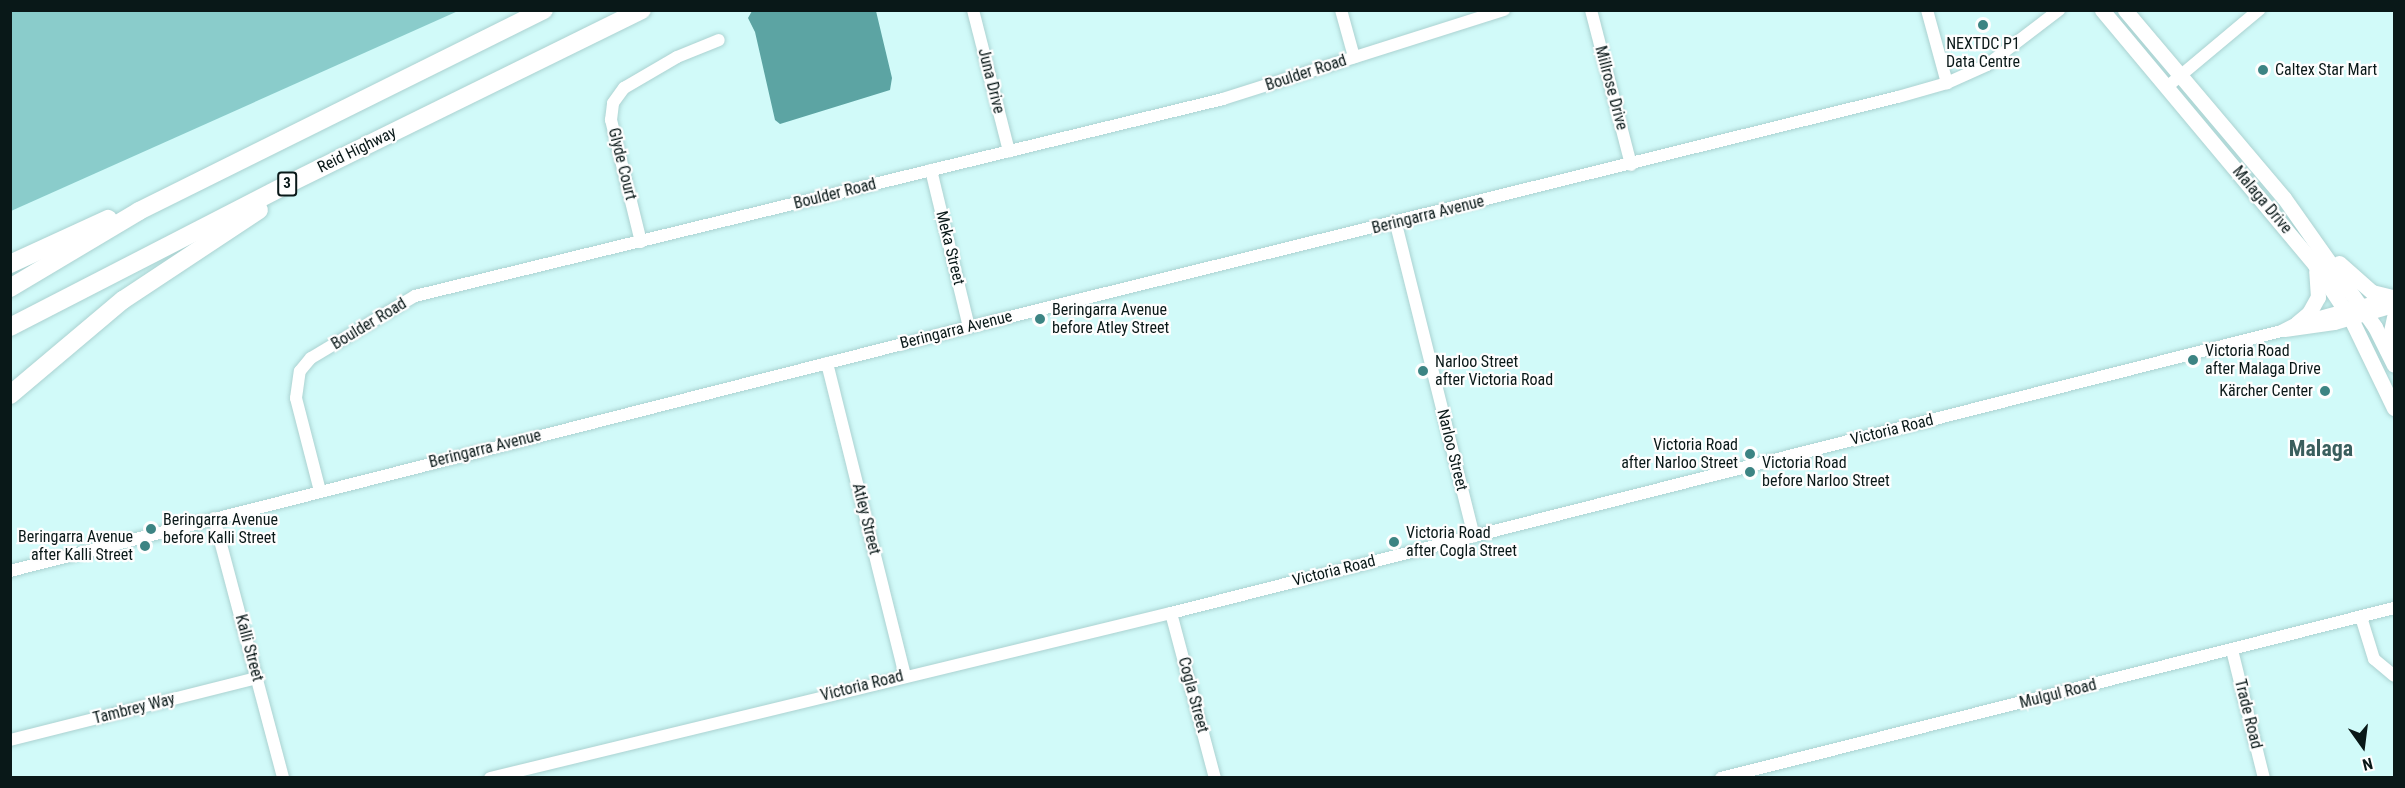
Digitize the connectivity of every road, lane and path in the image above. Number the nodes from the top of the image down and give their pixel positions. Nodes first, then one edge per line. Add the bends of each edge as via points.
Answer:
1 (544, 10) edge
2 (642, 10) edge
3 (973, 10) edge
4 (1341, 10) edge
5 (1504, 10) edge
6 (1591, 10) edge
7 (1927, 10) edge
8 (2059, 10) edge
9 (2102, 10) edge
10 (2125, 10) edge
11 (2259, 10) edge
12 (719, 40) dead end
13 (566, 48) junction
14 (1354, 57) junction
15 (2181, 75) junction
16 (1947, 83) junction
17 (2168, 86) junction
18 (277, 144) junction
19 (1009, 151) junction
20 (1631, 165) junction
21 (931, 170) junction
22 (1396, 224) junction
23 (2312, 236) junction
24 (641, 242) junction
25 (10, 264) edge
26 (2315, 265) junction
27 (10, 288) edge
28 (2394, 300) edge
29 (2355, 312) junction
30 (2394, 317) edge
31 (2298, 323) junction
32 (10, 327) edge
33 (969, 327) junction
34 (2281, 331) junction
35 (2387, 350) junction
36 (827, 363) junction
37 (2394, 365) edge
38 (10, 394) edge
39 (2394, 408) edge
40 (320, 491) junction
41 (214, 518) junction
42 (1474, 536) junction
43 (10, 571) edge
44 (2394, 608) edge
45 (1171, 613) junction
46 (2361, 617) junction
47 (2232, 650) junction
48 (905, 675) junction
49 (2394, 676) edge
50 (257, 678) junction
51 (10, 740) edge
52 (1748, 774) edge
53 (283, 777) edge
54 (490, 777) edge
55 (1215, 777) edge
56 (1720, 777) edge
57 (2264, 777) edge

1 - 18 highway
2 - 13 highway, Reid Highway / 3
3 - 19 street, Juna Drive
4 - 14 street
5 - 14 street, Boulder Road
6 - 20 street, Millrose Drive
7 - 16 street
8 - 16 street, Beringarra Avenue via 1987,65
9 - 17 main road, Malaga Drive
10 - 15 main road, Malaga Drive
11 - 15 street
12 - 24 street, Glyde Court via 677,57 633,83 613,103 611,120
13 - 32 highway, Reid Highway / 3 via 292,182
13 - 38 highway via 293,190 249,217 123,300
14 - 19 street, Boulder Road via 1223,99
15 - 17 street
15 - 23 main road, Malaga Drive
16 - 20 street, Beringarra Avenue
17 - 26 main road, Malaga Drive
18 - 25 highway
18 - 27 highway via 139,211
19 - 21 street, Boulder Road
20 - 22 street, Beringarra Avenue
21 - 24 street, Boulder Road
21 - 33 street, Meka Street
22 - 33 street, Beringarra Avenue
22 - 42 street, Narloo Street
23 - 28 main road via 2326,244 2341,266 2364,286
23 - 29 main road, Malaga Drive
24 - 40 street, Boulder Road via 415,296 311,358 300,371 296,398
26 - 29 main road, Malaga Drive
26 - 31 main road via 2318,297
28 - 29 street, Victoria Road
29 - 31 street, Victoria Road
29 - 34 street, Victoria Road via 2300,331
29 - 35 main road, Malaga Drive
29 - 39 main road, Malaga Drive
30 - 35 main road
31 - 34 street, Victoria Road
33 - 36 street, Beringarra Avenue
34 - 42 street, Victoria Road
35 - 37 main road, Malaga Drive
36 - 40 street, Beringarra Avenue
36 - 48 street, Atley Street
40 - 41 street, Beringarra Avenue
41 - 43 street, Beringarra Avenue
41 - 50 street, Kalli Street
42 - 45 street, Victoria Road
44 - 46 street, Mulgul Road
45 - 48 street, Victoria Road
45 - 55 street, Cogla Street
46 - 47 street, Mulgul Road
46 - 49 street via 2374,658
47 - 52 street, Mulgul Road
47 - 57 street, Trade Road
48 - 54 street, Victoria Road
50 - 51 street, Tambrey Way
50 - 53 street, Kalli Street
52 - 56 street, Mulgul Road

